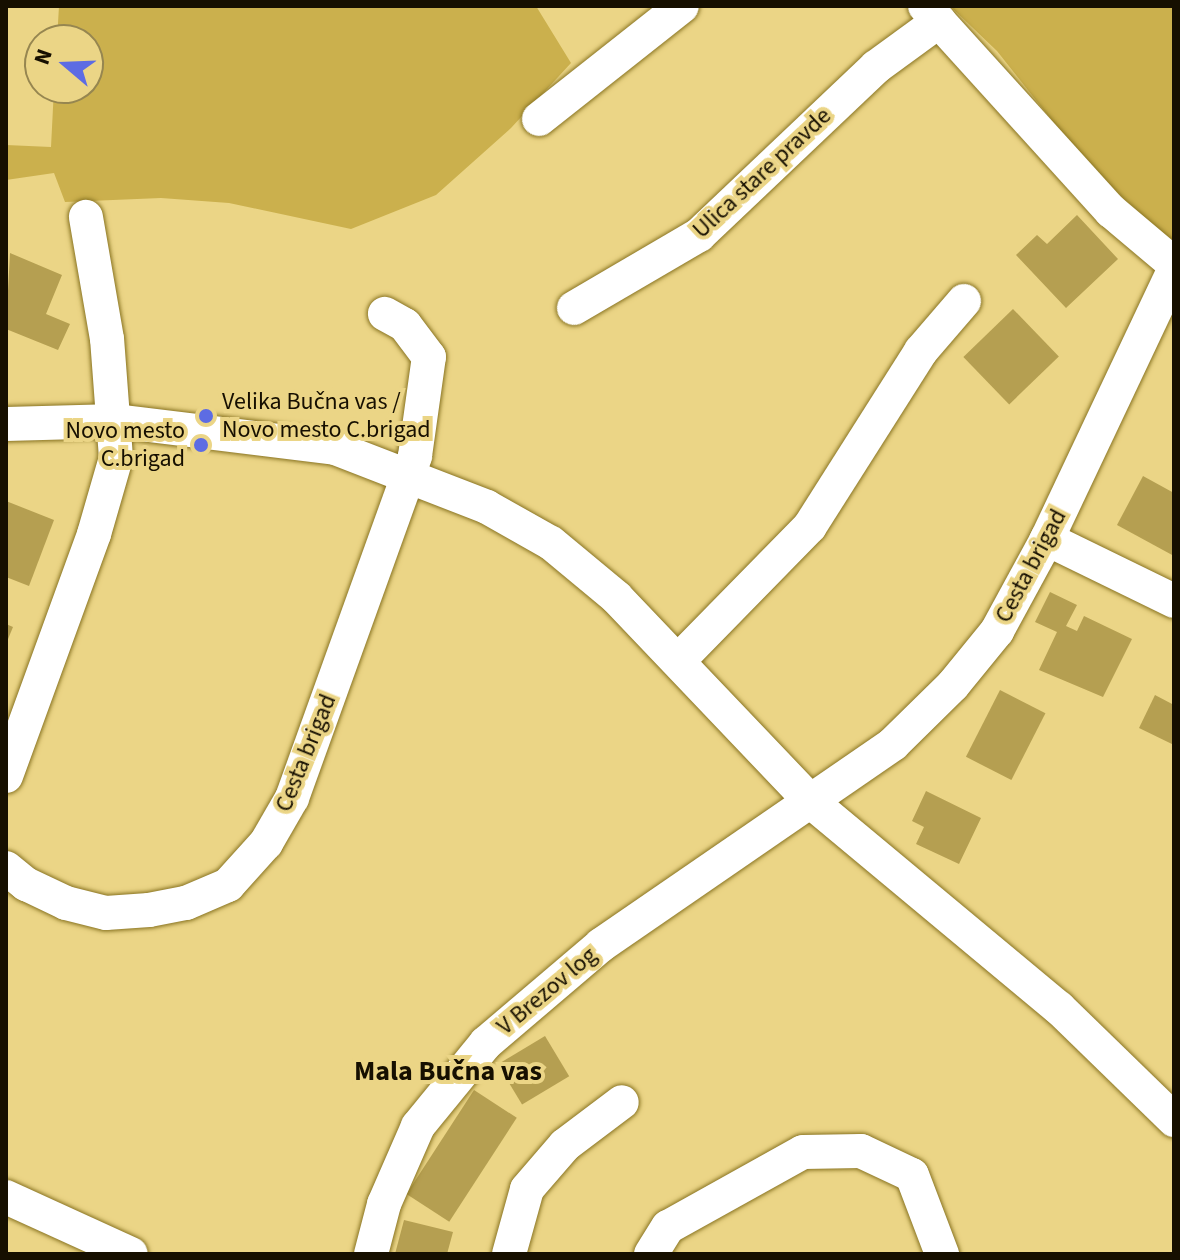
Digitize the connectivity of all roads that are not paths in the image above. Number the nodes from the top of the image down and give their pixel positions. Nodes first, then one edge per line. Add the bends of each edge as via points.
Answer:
1 (682, 6) edge
2 (932, 13) edge
3 (539, 119) dead end
4 (86, 217) dead end
5 (1174, 264) edge
6 (1174, 270) edge
7 (964, 301) dead end
8 (574, 308) dead end
9 (385, 314) dead end
10 (116, 421) junction
11 (6, 424) edge
12 (410, 474) junction
13 (1047, 539) junction
14 (1174, 601) edge
15 (679, 660) junction
16 (6, 776) edge
17 (809, 800) junction
18 (6, 868) edge
19 (622, 1102) dead end
20 (1174, 1120) edge
21 (6, 1197) edge
22 (131, 1254) edge
23 (371, 1254) edge
24 (509, 1254) edge
25 (651, 1254) edge
26 (942, 1254) edge

1 - 3 street
2 - 5 street, Ulica stare pravde via 1111,211
2 - 8 street, Ulica stare pravde via 699,235
4 - 10 street
6 - 13 street, Cesta brigad
7 - 15 street via 921,351 810,526
9 - 12 street, Cesta brigad via 405,325 429,357
10 - 11 street
10 - 12 street via 335,448
10 - 16 street via 116,458 94,534
12 - 15 street via 551,543
12 - 18 street, Cesta brigad via 292,798 266,843 228,885 186,903 106,913 66,903
13 - 14 street
13 - 17 street, Cesta brigad via 997,631 953,685 893,744
15 - 17 street
17 - 20 street via 1059,1008
17 - 23 street, V Brezov log via 601,945 486,1043 418,1126 384,1204
19 - 24 street via 565,1145 527,1189
21 - 22 street
25 - 26 street via 668,1227 803,1152 861,1151 912,1175

